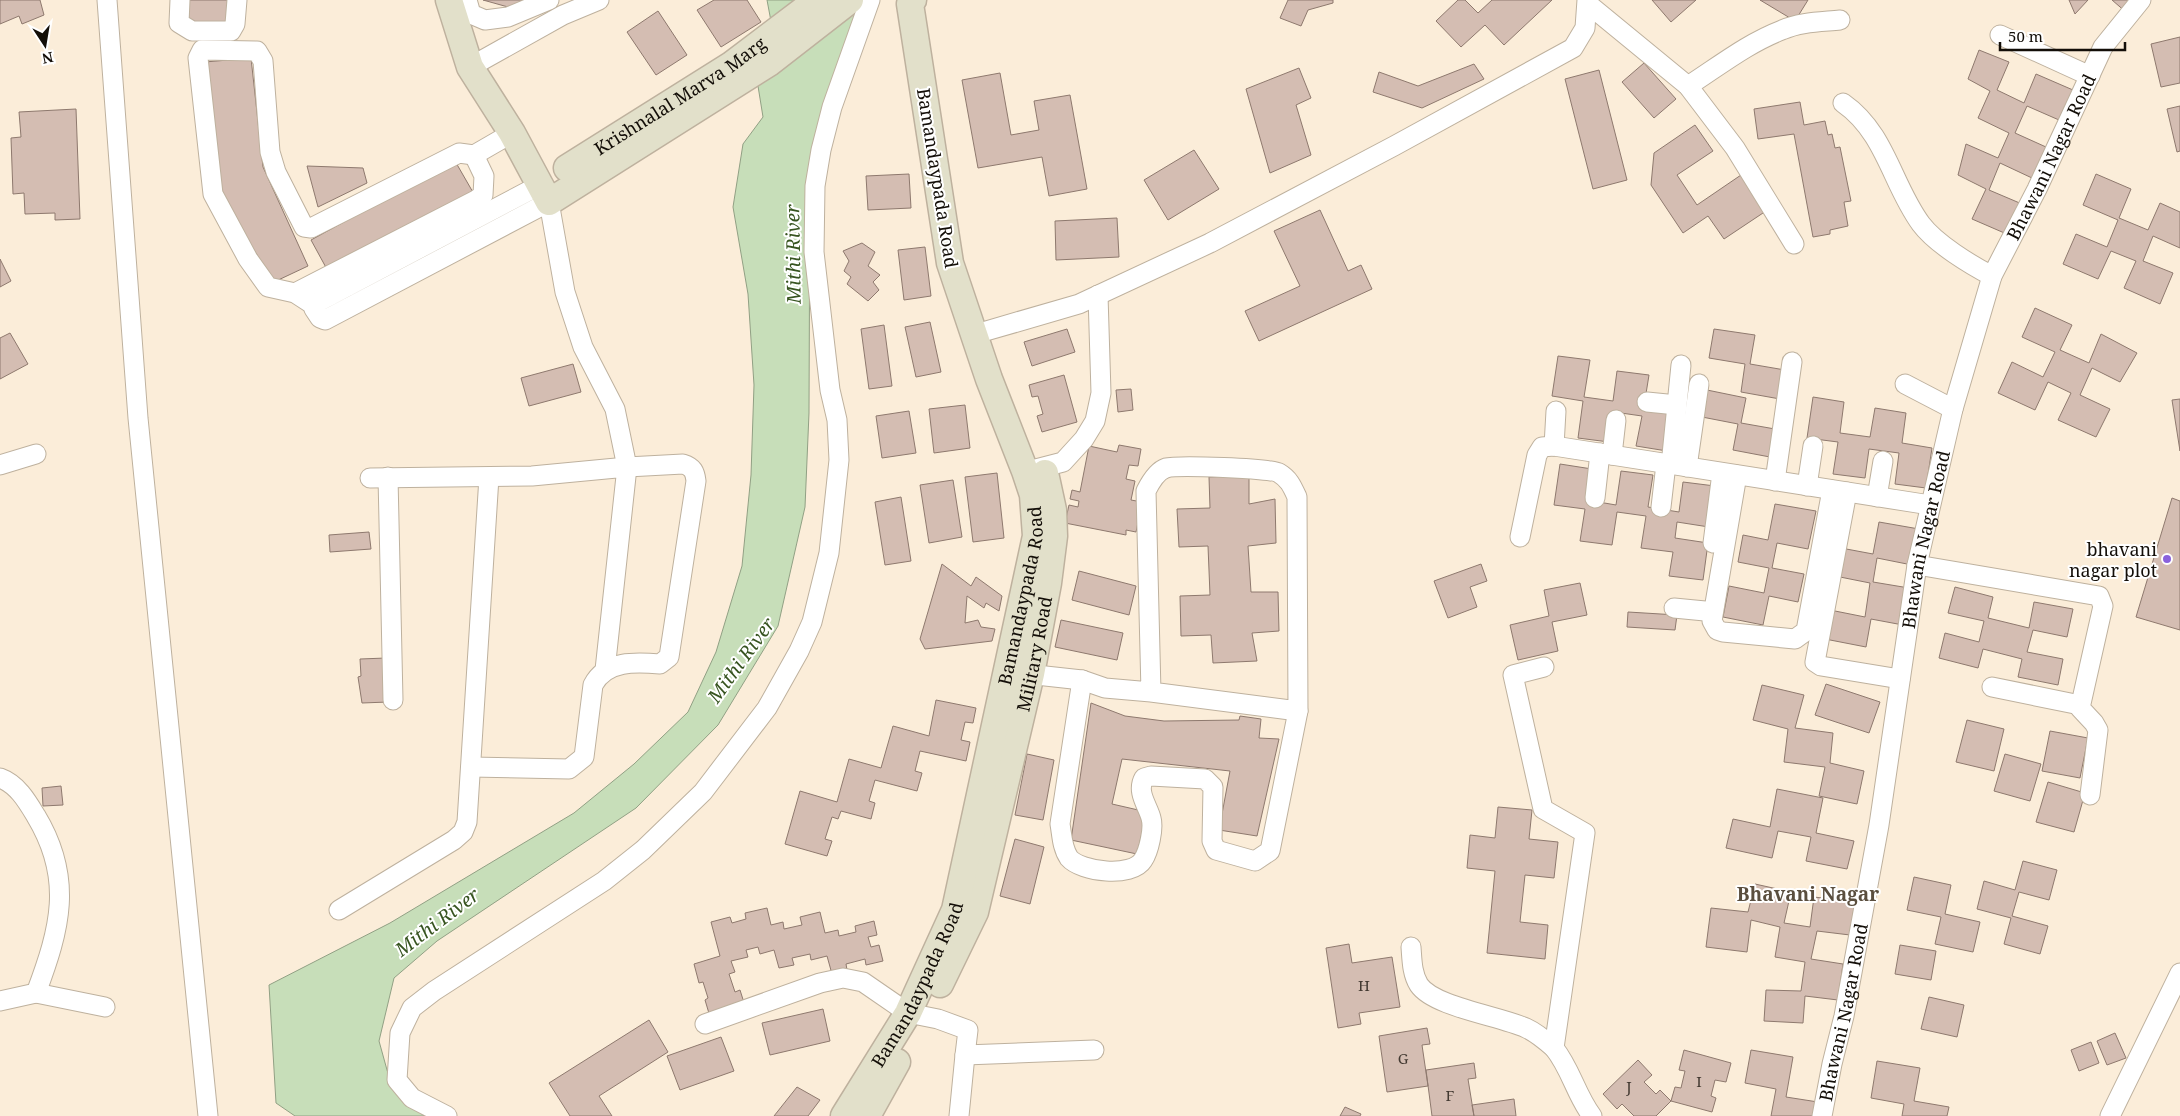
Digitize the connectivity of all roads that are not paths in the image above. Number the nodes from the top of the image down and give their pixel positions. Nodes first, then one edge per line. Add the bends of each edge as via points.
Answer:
1 (107, 0) edge
2 (180, 0) edge
3 (237, 0) edge
4 (450, 0) edge
5 (467, 0) edge
6 (549, 0) edge
7 (599, 0) edge
8 (817, 0) edge
9 (850, 0) edge
10 (870, 0) edge
11 (913, 0) edge
12 (921, 0) edge
13 (2141, 0) edge
14 (1588, 2) edge
15 (1840, 20) dead end
16 (2000, 35) dead end
17 (764, 54) junction
18 (470, 67) junction
19 (2090, 76) junction
20 (930, 86) junction
21 (1688, 86) junction
22 (1843, 103) dead end
23 (512, 133) junction
24 (474, 154) junction
25 (946, 189) junction
26 (543, 194) junction
27 (1794, 244) dead end
28 (416, 250) junction
29 (424, 267) junction
30 (1992, 276) junction
31 (295, 293) junction
32 (1098, 295) junction
33 (315, 306) junction
34 (986, 331) junction
35 (1792, 362) dead end
36 (1681, 366) dead end
37 (996, 377) junction
38 (1698, 384) dead end
39 (1905, 384) dead end
40 (1647, 402) dead end
41 (1677, 405) junction
42 (1953, 409) junction
43 (1556, 411) dead end
44 (1616, 420) dead end
45 (1554, 446) junction
46 (1813, 446) dead end
47 (36, 454) dead end
48 (1606, 454) junction
49 (1883, 461) dead end
50 (0, 465) edge
51 (1674, 465) junction
52 (627, 467) junction
53 (1730, 474) junction
54 (489, 477) junction
55 (1037, 481) junction
56 (1775, 481) junction
57 (1807, 486) junction
58 (1840, 491) junction
59 (1877, 497) junction
60 (1595, 498) dead end
61 (1930, 505) junction
62 (1661, 507) dead end
63 (1520, 537) dead end
64 (1917, 565) junction
65 (1674, 608) dead end
66 (1544, 667) dead end
67 (605, 670) junction
68 (1019, 673) junction
69 (1900, 679) junction
70 (1082, 680) junction
71 (1992, 687) dead end
72 (1151, 692) junction
73 (393, 700) dead end
74 (2080, 705) junction
75 (1298, 711) junction
76 (472, 767) junction
77 (0, 778) edge
78 (2090, 795) dead end
79 (339, 910) dead end
80 (1411, 947) dead end
81 (2180, 973) edge
82 (36, 993) junction
83 (0, 1001) edge
84 (105, 1008) dead end
85 (916, 1014) junction
86 (705, 1024) dead end
87 (1554, 1048) junction
88 (1094, 1050) dead end
89 (965, 1055) junction
90 (867, 1103) edge
91 (208, 1116) edge
92 (447, 1116) edge
93 (844, 1116) edge
94 (959, 1116) edge
95 (1592, 1116) edge
96 (1822, 1116) edge
97 (2110, 1116) edge

1 - 91 street via 138,418
2 - 3 street via 179,23 192,31 231,31 235,24
4 - 18 street
5 - 6 street via 471,14 485,20 508,17
7 - 18 street via 563,15
8 - 17 street, Krishnalal Marva Marg
9 - 17 street
10 - 92 street via 832,107 815,186 814,252 830,390 837,420 839,460 829,553 812,622 800,651 767,708 704,792 643,850 604,881 434,990 412,1008 400,1033 397,1080 412,1098
11 - 20 street, Bamandaypada Road via 910,4
12 - 20 street, Military Road
13 - 19 street, Bhawani Nagar Road via 2103,47
14 - 21 street
14 - 32 street via 1585,28 1573,48 1210,243
15 - 21 street via 1808,22 1782,30 1741,50
16 - 19 street
17 - 26 street, Krishnalal Marva Marg via 731,65
18 - 23 street
19 - 30 street, Bhawani Nagar Road
20 - 25 street, Military Road
21 - 27 street via 1736,148
22 - 30 street via 1868,126 1886,154 1905,199 1922,226 1966,263
23 - 24 street
23 - 26 street
24 - 31 street via 484,176 482,195 476,200
24 - 31 street via 459,153 311,228 304,227 276,172 270,152 263,61 257,51 202,50 198,58 213,194 248,259 268,287
25 - 34 street, Military Road
25 - 37 street, Bamandaypada Road via 950,263
26 - 28 street
26 - 29 street
26 - 52 street via 564,292 584,347 615,409
28 - 29 street
28 - 33 street
29 - 33 street via 324,320
30 - 42 street, Bhawani Nagar Road
31 - 33 street
32 - 34 street via 1079,304
32 - 55 street via 1101,393 1095,421 1063,462
34 - 37 street, Military Road
35 - 56 street
36 - 41 street
37 - 55 street, Military Road via 1032,448
38 - 51 street
39 - 42 street
40 - 41 street
41 - 51 street
42 - 61 street, Bhawani Nagar Road
43 - 45 street
44 - 48 street
45 - 48 street
45 - 63 street via 1542,447 1537,455
46 - 57 street
47 - 50 street
48 - 51 street
48 - 60 street
49 - 59 street
51 - 53 street
51 - 62 street
52 - 54 street
52 - 67 street
52 - 67 street via 690,466 695,472 696,482 669,657 660,664 643,662
53 - 56 street
53 - 58 street via 1712,621 1717,630 1723,632 1795,639 1806,631
53 - 65 street via 1704,619
54 - 73 street via 379,477
54 - 76 street
55 - 68 street, Military Road via 1048,583
56 - 57 street
57 - 58 street
58 - 59 street
58 - 69 street via 1816,662 1821,666
59 - 61 street
61 - 64 street, Bhawani Nagar Road
64 - 69 street, Bhawani Nagar Road
64 - 74 street via 2099,596 2103,606
66 - 87 street via 1513,675 1543,809 1585,833
67 - 76 street via 593,685 584,758 577,764 557,770
68 - 70 street
68 - 85 street, Military Road via 1004,739 975,912
69 - 96 street, Bhawani Nagar Road via 1879,825
70 - 72 street via 1105,688
70 - 75 street via 1060,824 1063,845 1070,858 1084,867 1124,872 1137,867 1144,859 1152,820 1143,800 1141,782 1151,776 1211,782 1212,841 1216,850 1254,861 1264,857 1270,851
71 - 74 street
72 - 75 street
72 - 75 street via 1146,491 1152,480 1165,468 1277,471 1290,482 1297,496
74 - 78 street via 2098,730
76 - 79 street via 468,822 463,832
77 - 82 street via 9,781 27,800 46,833 55,860 60,902 54,944
80 - 87 street via 1414,975 1420,986 1433,996 1525,1027
81 - 97 street
82 - 83 street
82 - 84 street
85 - 86 street via 862,982 843,978 820,982
85 - 89 street via 968,1030
85 - 90 street, Military Road
87 - 95 street via 1566,1062 1584,1106
88 - 89 street
89 - 94 street
90 - 93 street

